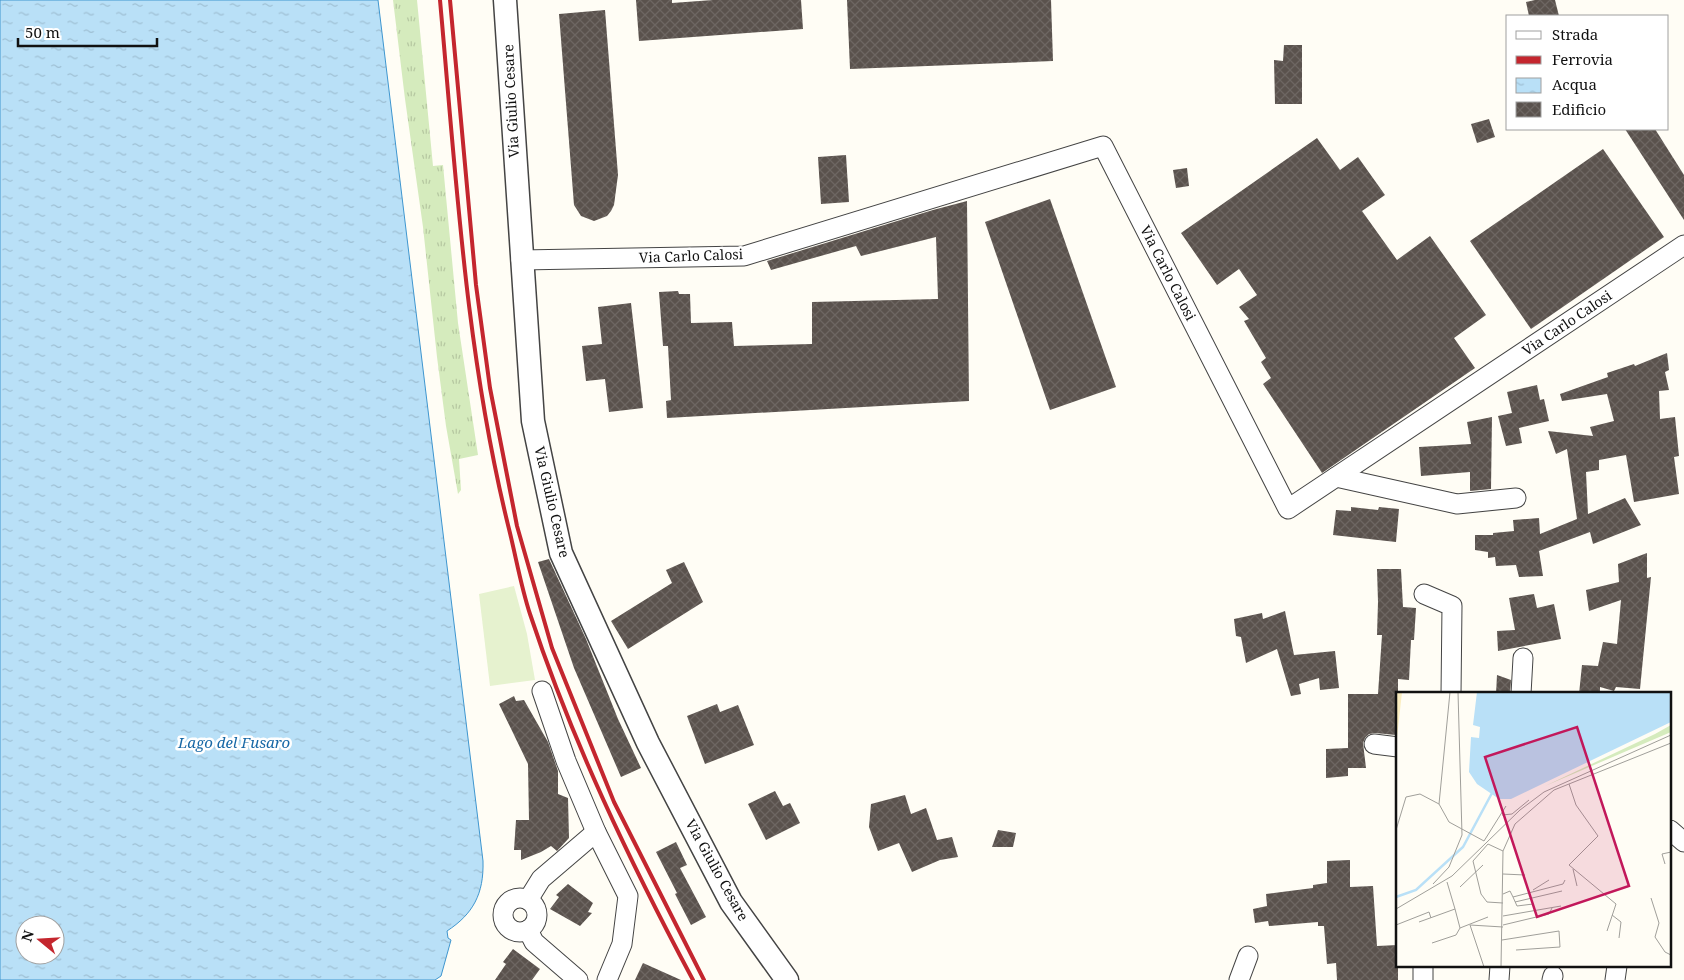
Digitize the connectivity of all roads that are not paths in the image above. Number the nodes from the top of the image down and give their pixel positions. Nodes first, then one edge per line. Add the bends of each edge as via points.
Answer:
1 (505, 0) edge
2 (1684, 245) edge
3 (521, 260) junction
4 (1336, 477) junction
5 (1516, 498) dead end
6 (1424, 594) dead end
7 (1524, 658) dead end
8 (542, 691) dead end
9 (1451, 692) edge
10 (1522, 692) edge
11 (1374, 744) dead end
12 (1396, 747) edge
13 (596, 832) junction
14 (1672, 832) edge
15 (1684, 842) edge
16 (528, 900) junction
17 (528, 930) junction
18 (1248, 956) dead end
19 (578, 980) edge
20 (607, 980) edge
21 (787, 980) edge
22 (1239, 980) edge

1 - 3 street, Via Giulio Cesare
2 - 4 street, Via Carlo Calosi
3 - 4 street, Via Carlo Calosi via 744,256 1103,146 1288,509
3 - 21 street, Via Giulio Cesare via 533,421 561,553 648,743 731,902
4 - 5 street via 1457,504
6 - 9 street via 1452,606
7 - 10 street
8 - 13 street via 566,761
11 - 12 street
13 - 16 street via 541,880
13 - 20 street via 628,896 622,944
14 - 15 street
16 - 17 street via 535,907 537,918
16 - 17 street via 511,900 503,914 511,929
17 - 19 street via 534,942
18 - 22 street

